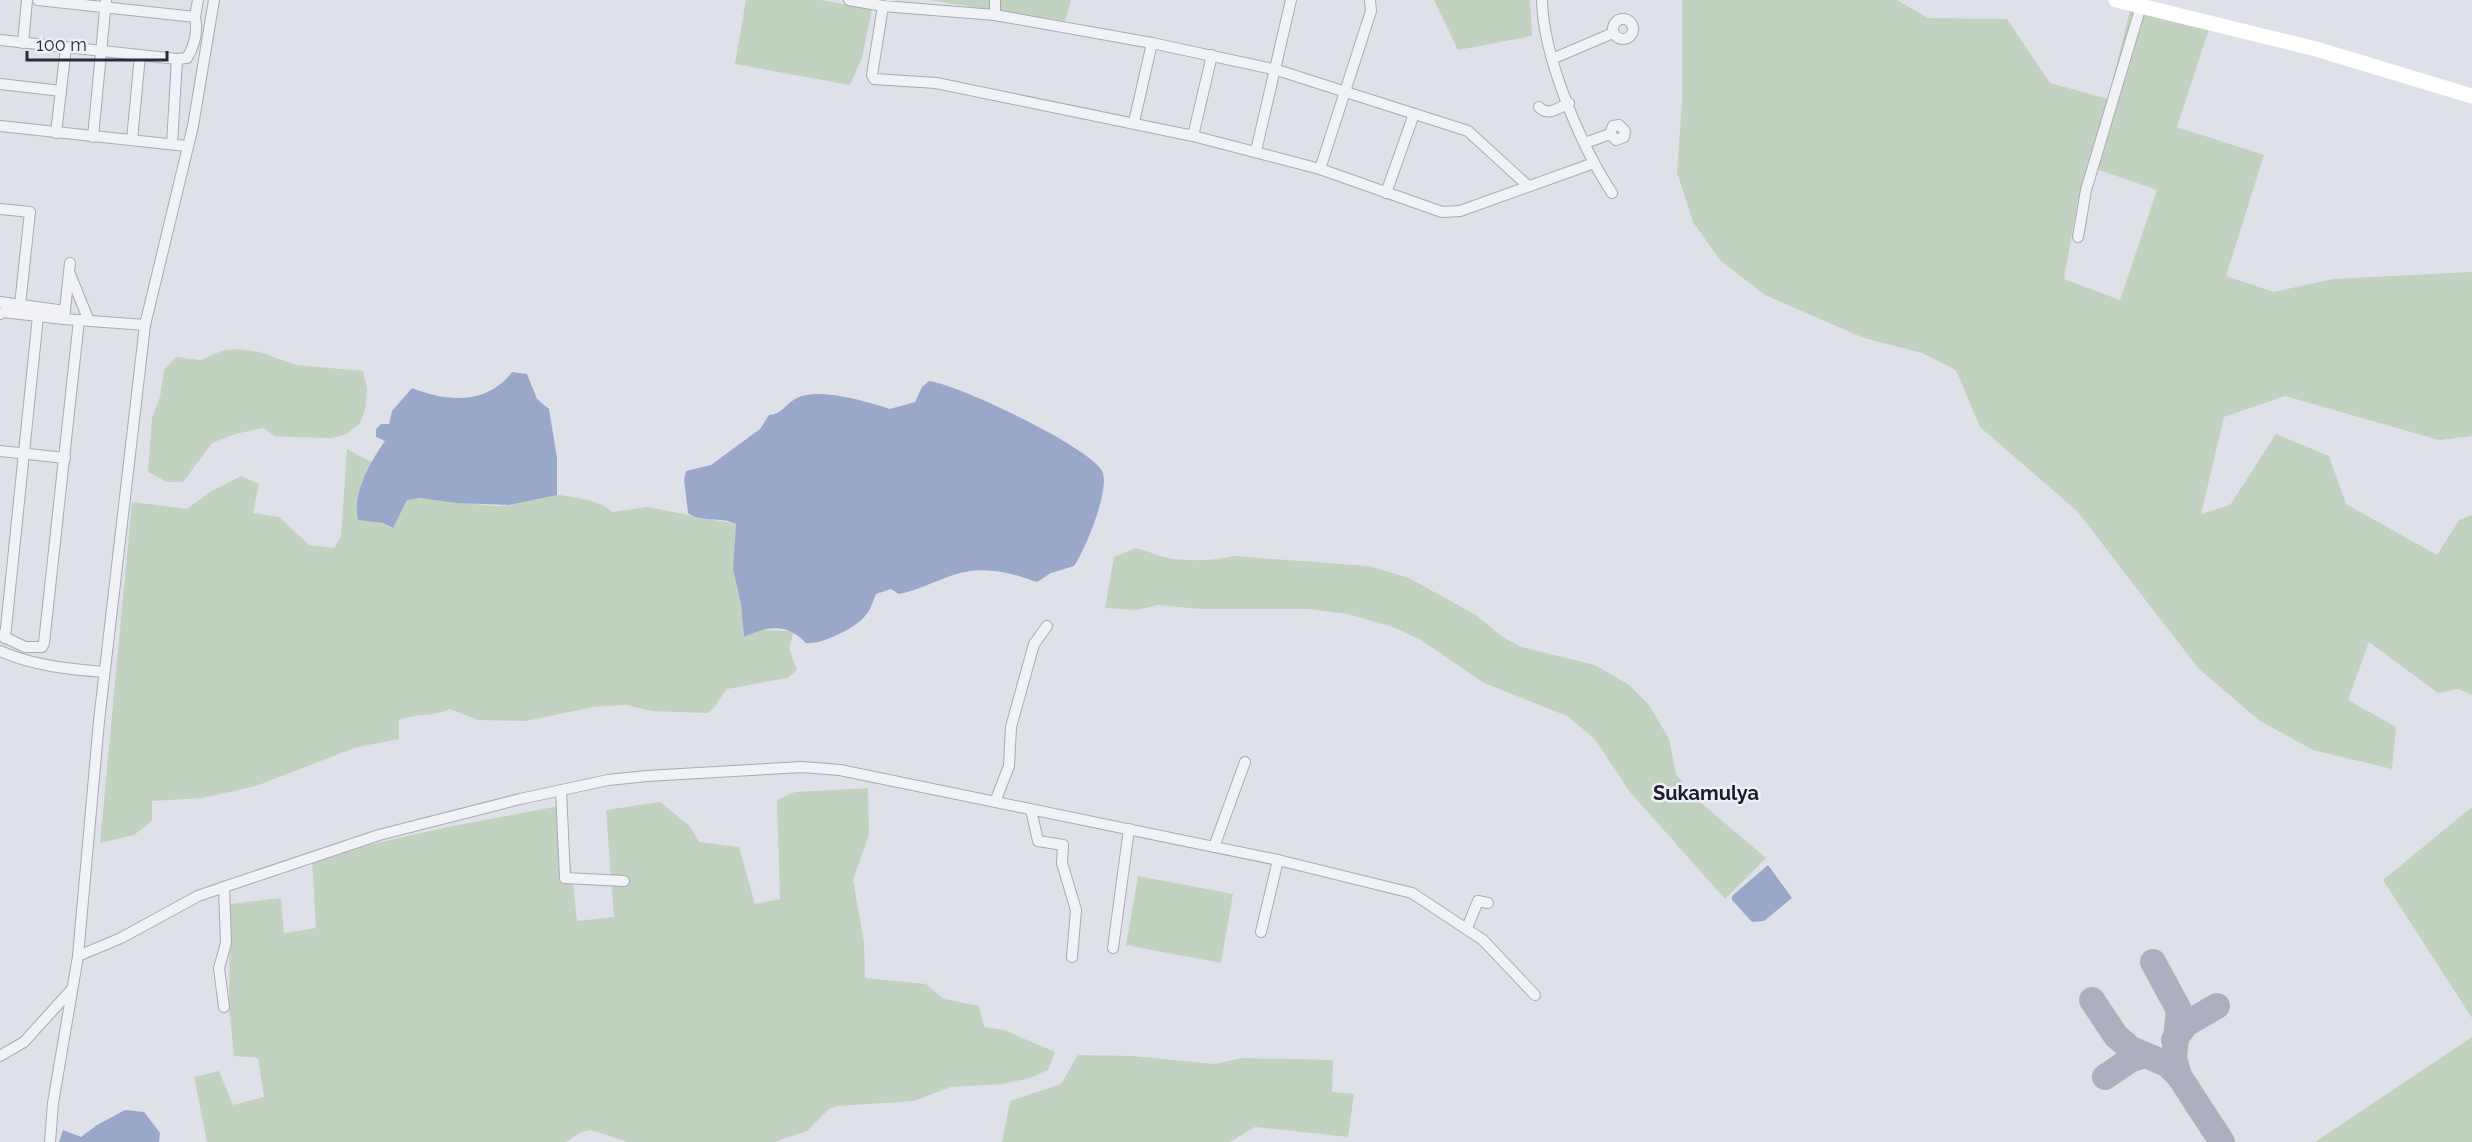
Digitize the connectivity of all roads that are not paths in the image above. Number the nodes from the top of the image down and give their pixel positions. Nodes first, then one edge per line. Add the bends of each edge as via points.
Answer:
1 (27, 0) edge
2 (38, 0) edge
3 (198, 0) edge
4 (214, 0) edge
5 (849, 0) edge
6 (995, 0) edge
7 (1291, 0) edge
8 (1370, 0) edge
9 (1542, 0) edge
10 (2116, 0) edge
11 (66, 2) edge
12 (106, 4) edge
13 (147, 6) edge
14 (883, 6) junction
15 (2141, 6) junction
16 (995, 15) junction
17 (195, 17) junction
18 (1613, 33) dead end
19 (0, 40) edge
20 (22, 43) junction
21 (1152, 43) junction
22 (66, 47) junction
23 (101, 51) junction
24 (140, 55) junction
25 (1212, 55) junction
26 (177, 59) junction
27 (1552, 59) junction
28 (1277, 70) junction
29 (0, 84) edge
30 (1346, 90) junction
31 (61, 92) junction
32 (2472, 96) edge
33 (1569, 103) junction
34 (1539, 107) dead end
35 (1414, 114) junction
36 (1134, 122) junction
37 (0, 126) edge
38 (56, 133) junction
39 (1610, 134) dead end
40 (1193, 136) junction
41 (93, 137) junction
42 (132, 140) junction
43 (1585, 143) junction
44 (172, 144) junction
45 (186, 146) junction
46 (1256, 151) junction
47 (1594, 163) junction
48 (1320, 169) junction
49 (1527, 185) junction
50 (1386, 192) junction
51 (1612, 193) dead end
52 (0, 209) edge
53 (2078, 237) dead end
54 (0, 302) edge
55 (20, 305) junction
56 (0, 314) edge
57 (65, 315) junction
58 (38, 316) junction
59 (84, 320) junction
60 (145, 325) junction
61 (0, 451) edge
62 (25, 454) junction
63 (65, 458) junction
64 (1047, 626) dead end
65 (3, 637) edge
66 (0, 651) edge
67 (104, 672) junction
68 (1245, 762) dead end
69 (561, 790) junction
70 (995, 802) junction
71 (1031, 810) junction
72 (1129, 830) junction
73 (1214, 847) junction
74 (1278, 860) junction
75 (624, 881) dead end
76 (224, 887) junction
77 (1488, 903) dead end
78 (1467, 928) junction
79 (1261, 932) dead end
80 (1113, 948) dead end
81 (78, 956) junction
82 (1072, 957) dead end
83 (72, 988) junction
84 (1535, 995) dead end
85 (224, 1007) dead end
86 (0, 1056) edge
87 (50, 1142) edge

1 - 20 street
2 - 11 street
3 - 17 street
4 - 45 street via 193,126
5 - 14 street
6 - 16 street
7 - 28 street
8 - 30 street via 1371,11
9 - 27 street
10 - 15 main road
11 - 12 street
12 - 13 street
12 - 23 street
13 - 17 street
14 - 16 street
14 - 36 street via 874,79 936,83
15 - 32 main road via 2316,48
15 - 53 street via 2086,190
16 - 21 street
17 - 26 street via 193,48 187,58
18 - 27 street
19 - 20 street
20 - 22 street
21 - 25 street
21 - 36 street
22 - 23 street
22 - 31 street
23 - 24 street
23 - 41 street
24 - 26 street
24 - 42 street
25 - 28 street
25 - 40 street
26 - 44 street
27 - 33 street
28 - 30 street
28 - 46 street
29 - 31 street
30 - 35 street
30 - 48 street
31 - 38 street
33 - 34 street via 1549,113
33 - 43 street
35 - 49 street via 1475,135
35 - 50 street
36 - 40 street
37 - 38 street
38 - 41 street
39 - 43 street
40 - 46 street
41 - 42 street
42 - 44 street
43 - 47 street
44 - 45 street
45 - 60 street
46 - 48 street
47 - 49 street
47 - 51 street
48 - 50 street
49 - 50 street via 1452,213
52 - 55 street via 30,212
54 - 55 street
55 - 57 street
56 - 58 street
57 - 58 street
57 - 59 street
57 - 59 street via 70,268
58 - 62 street
59 - 60 street
59 - 63 street
60 - 67 street
61 - 62 street
62 - 63 street
62 - 65 street
63 - 65 street via 45,642 42,646 25,647
64 - 70 street via 1034,644 1011,727 1009,766
66 - 67 street via 26,663
67 - 81 street
68 - 73 street
69 - 70 street via 647,776 802,767 840,770
69 - 75 street via 565,878
69 - 76 street via 379,835
70 - 71 street
71 - 72 street
71 - 82 street via 1038,841 1064,845 1062,863 1076,910
72 - 73 street
72 - 80 street
73 - 74 street
74 - 78 street via 1412,892
74 - 79 street
76 - 81 street
76 - 85 street via 225,943 219,968
77 - 78 street via 1478,901
78 - 84 street
81 - 83 street
83 - 86 street via 24,1042
83 - 87 street

